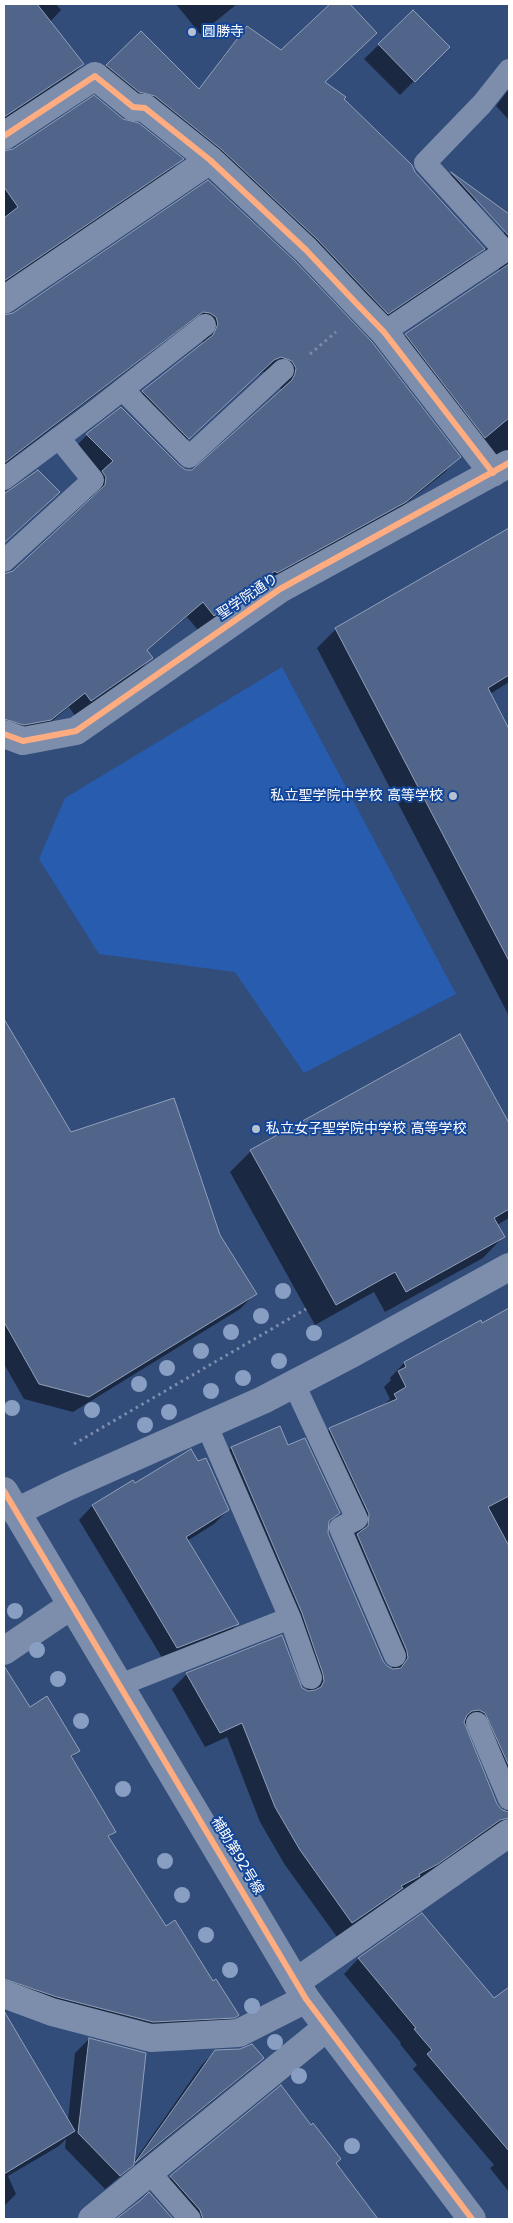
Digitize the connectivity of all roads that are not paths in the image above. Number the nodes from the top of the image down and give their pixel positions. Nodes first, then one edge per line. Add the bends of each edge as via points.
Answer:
1 (509, 70) edge
2 (4, 136) edge
3 (210, 160) junction
4 (4, 300) edge
5 (205, 325) dead end
6 (384, 332) junction
7 (283, 370) dead end
8 (122, 390) junction
9 (60, 438) junction
10 (501, 468) edge
11 (4, 479) edge
12 (4, 561) edge
13 (4, 734) edge
14 (509, 1267) edge
15 (294, 1384) junction
16 (207, 1426) junction
17 (10, 1501) edge
18 (72, 1605) junction
19 (290, 1618) junction
20 (4, 1651) edge
21 (395, 1656) dead end
22 (311, 1678) dead end
23 (120, 1685) junction
24 (476, 1723) dead end
25 (509, 1799) edge
26 (509, 1833) edge
27 (301, 1990) junction
28 (4, 1994) edge
29 (326, 2028) junction
30 (150, 2173) junction
31 (92, 2219) edge
32 (190, 2219) edge
33 (472, 2219) edge

1 - 6 lane via 482,104 425,163 505,251
2 - 3 street via 95,76 133,106 145,108
3 - 4 street
3 - 6 street via 306,250
5 - 8 lane
6 - 10 street
7 - 8 lane via 189,457
8 - 9 lane
9 - 11 lane
9 - 12 lane via 93,480
10 - 13 street, 聖学院通り via 280,589 76,730 22,741
14 - 15 street
15 - 16 street
15 - 21 lane via 357,1519 340,1528
16 - 17 street via 67,1487
16 - 19 lane
17 - 18 street, 補助第92号線
18 - 20 street
18 - 23 street, 補助第92号線
19 - 22 lane
19 - 23 lane
23 - 27 street, 補助第92号線
24 - 25 lane
26 - 27 street
27 - 28 street via 239,2033 151,2038 52,2012
27 - 29 street, 補助第92号線
29 - 30 street
29 - 33 street, 補助第92号線
30 - 31 street
30 - 32 lane

